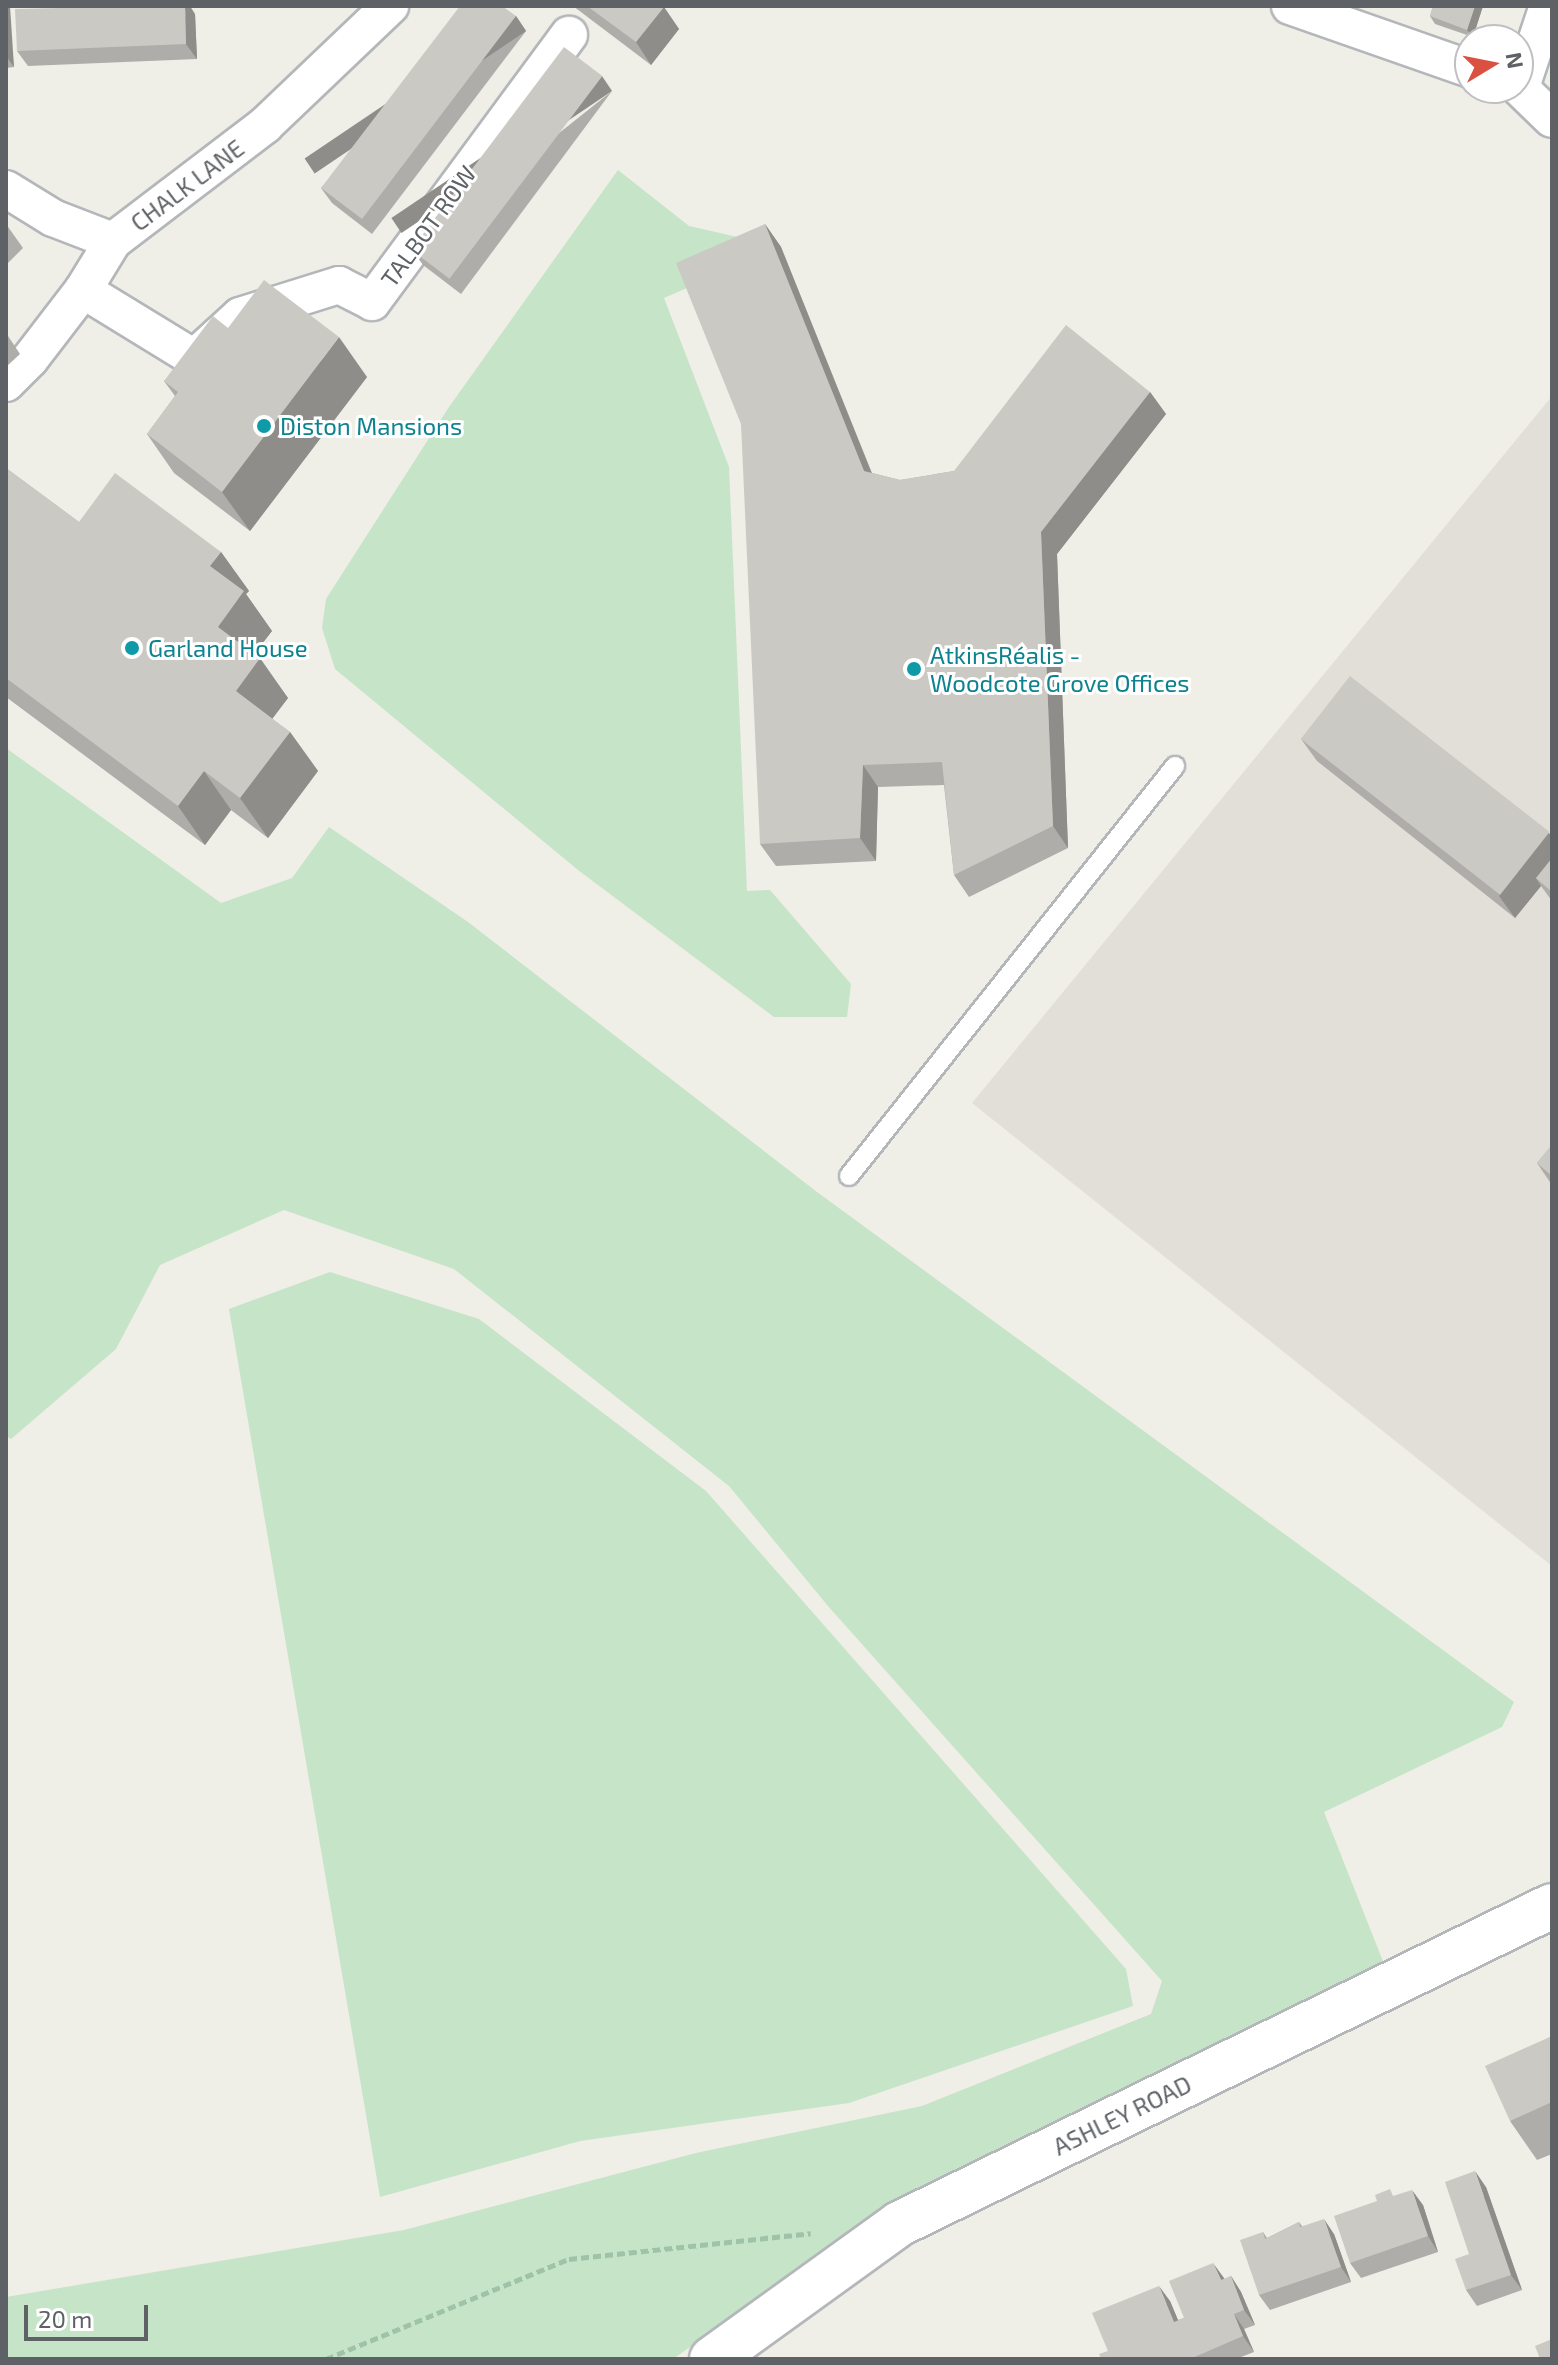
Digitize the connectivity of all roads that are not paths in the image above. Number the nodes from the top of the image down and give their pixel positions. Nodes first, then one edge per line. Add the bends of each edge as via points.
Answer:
1 (390, 6) edge
2 (1290, 6) edge
3 (1548, 6) edge
4 (569, 35) dead end
5 (1534, 45) edge
6 (1454, 63) edge
7 (1534, 101) edge
8 (1552, 119) edge
9 (6, 189) edge
10 (113, 241) junction
11 (83, 290) junction
12 (6, 383) edge
13 (1175, 766) dead end
14 (849, 1176) dead end
15 (1552, 1906) edge
16 (712, 2359) edge

1 - 10 street, CHALK LANE via 265,125
2 - 6 street
3 - 5 street
4 - 11 street, TALBOT ROW via 372,302 339,285 240,316 194,358
7 - 8 street
9 - 10 street via 53,218
10 - 11 street, CHALK LANE
11 - 12 street, CHALK LANE
13 - 14 lane
15 - 16 main road, ASHLEY ROAD via 899,2224

